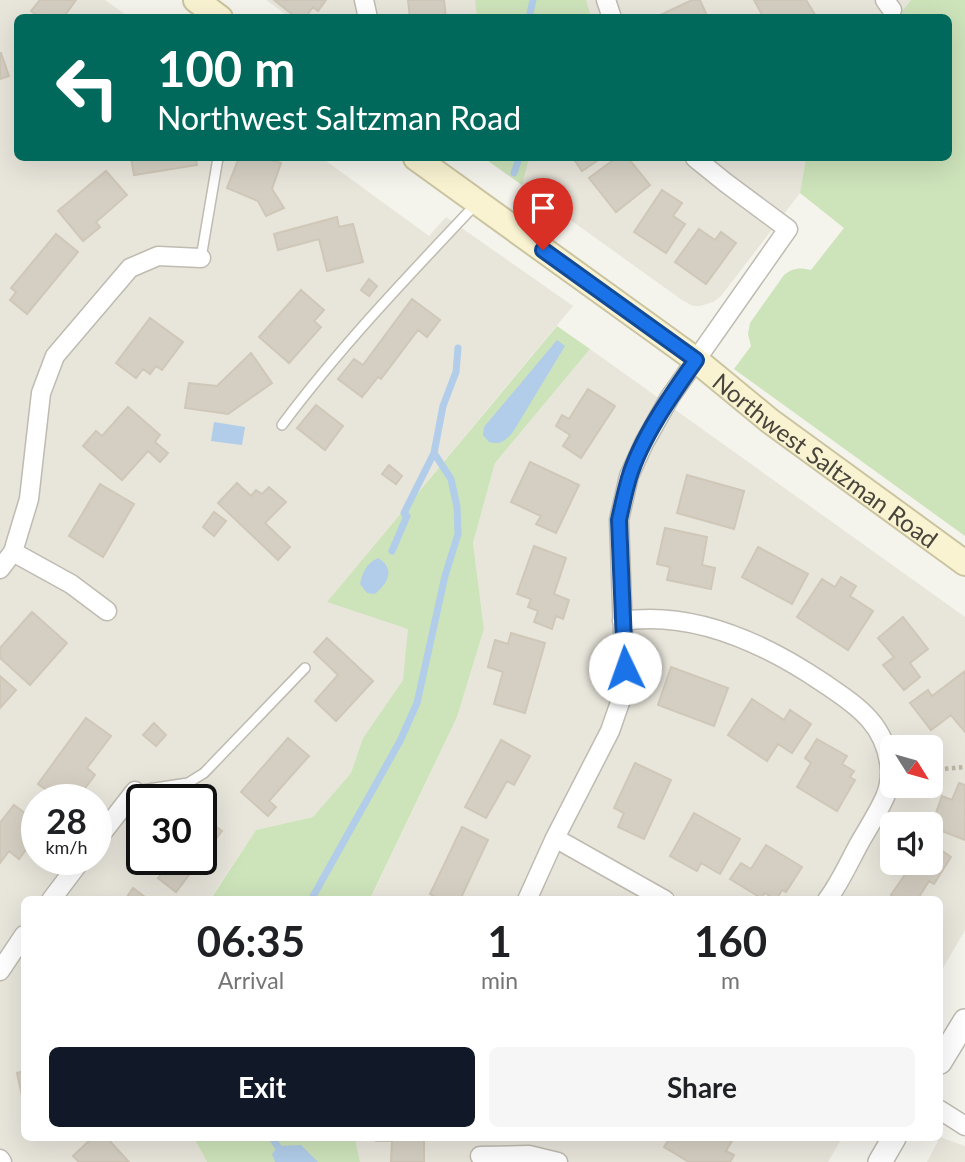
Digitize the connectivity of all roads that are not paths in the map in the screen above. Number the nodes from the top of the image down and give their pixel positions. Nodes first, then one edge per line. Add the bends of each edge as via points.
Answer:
1 (196, 0) edge
2 (215, 14) edge
3 (217, 161) edge
4 (420, 161) edge
5 (699, 161) edge
6 (478, 202) junction
7 (201, 258) joint
8 (696, 360) junction
9 (282, 425) dead end
10 (13, 552) junction
11 (965, 563) edge
12 (0, 569) edge
13 (107, 611) dead end
14 (622, 621) junction
15 (305, 668) dead end
16 (181, 784) edge
17 (126, 803) edge
18 (112, 820) edge
19 (555, 838) junction
20 (70, 875) edge
21 (54, 896) edge
22 (529, 896) edge
23 (658, 896) edge
24 (829, 896) edge
25 (21, 940) edge
26 (0, 971) edge
27 (965, 1021) edge
28 (943, 1057) edge
29 (943, 1112) edge
30 (965, 1126) edge
31 (479, 1141) edge
32 (892, 1141) edge
33 (480, 1159) edge
34 (558, 1162) edge
35 (880, 1162) edge

1 - 2 main road
3 - 7 lane
4 - 6 main road, Northwest Saltzman Road
5 - 8 street via 788,229
6 - 8 main road, Northwest Saltzman Road
6 - 9 lane via 400,285
7 - 10 street via 158,256 130,268 55,356 41,393 29,499
8 - 11 main road, Northwest Saltzman Road via 771,421
8 - 14 street via 670,397 629,475 619,520
10 - 12 street
10 - 13 street via 71,584
14 - 19 street via 625,688 618,711
14 - 24 street via 678,621 760,645 858,707 872,721 888,755 886,796
15 - 16 lane via 204,773
17 - 18 street
19 - 22 street
19 - 23 street
20 - 21 street
25 - 26 street
27 - 28 street
29 - 30 street
31 - 33 street
32 - 35 street
33 - 34 street via 529,1155

